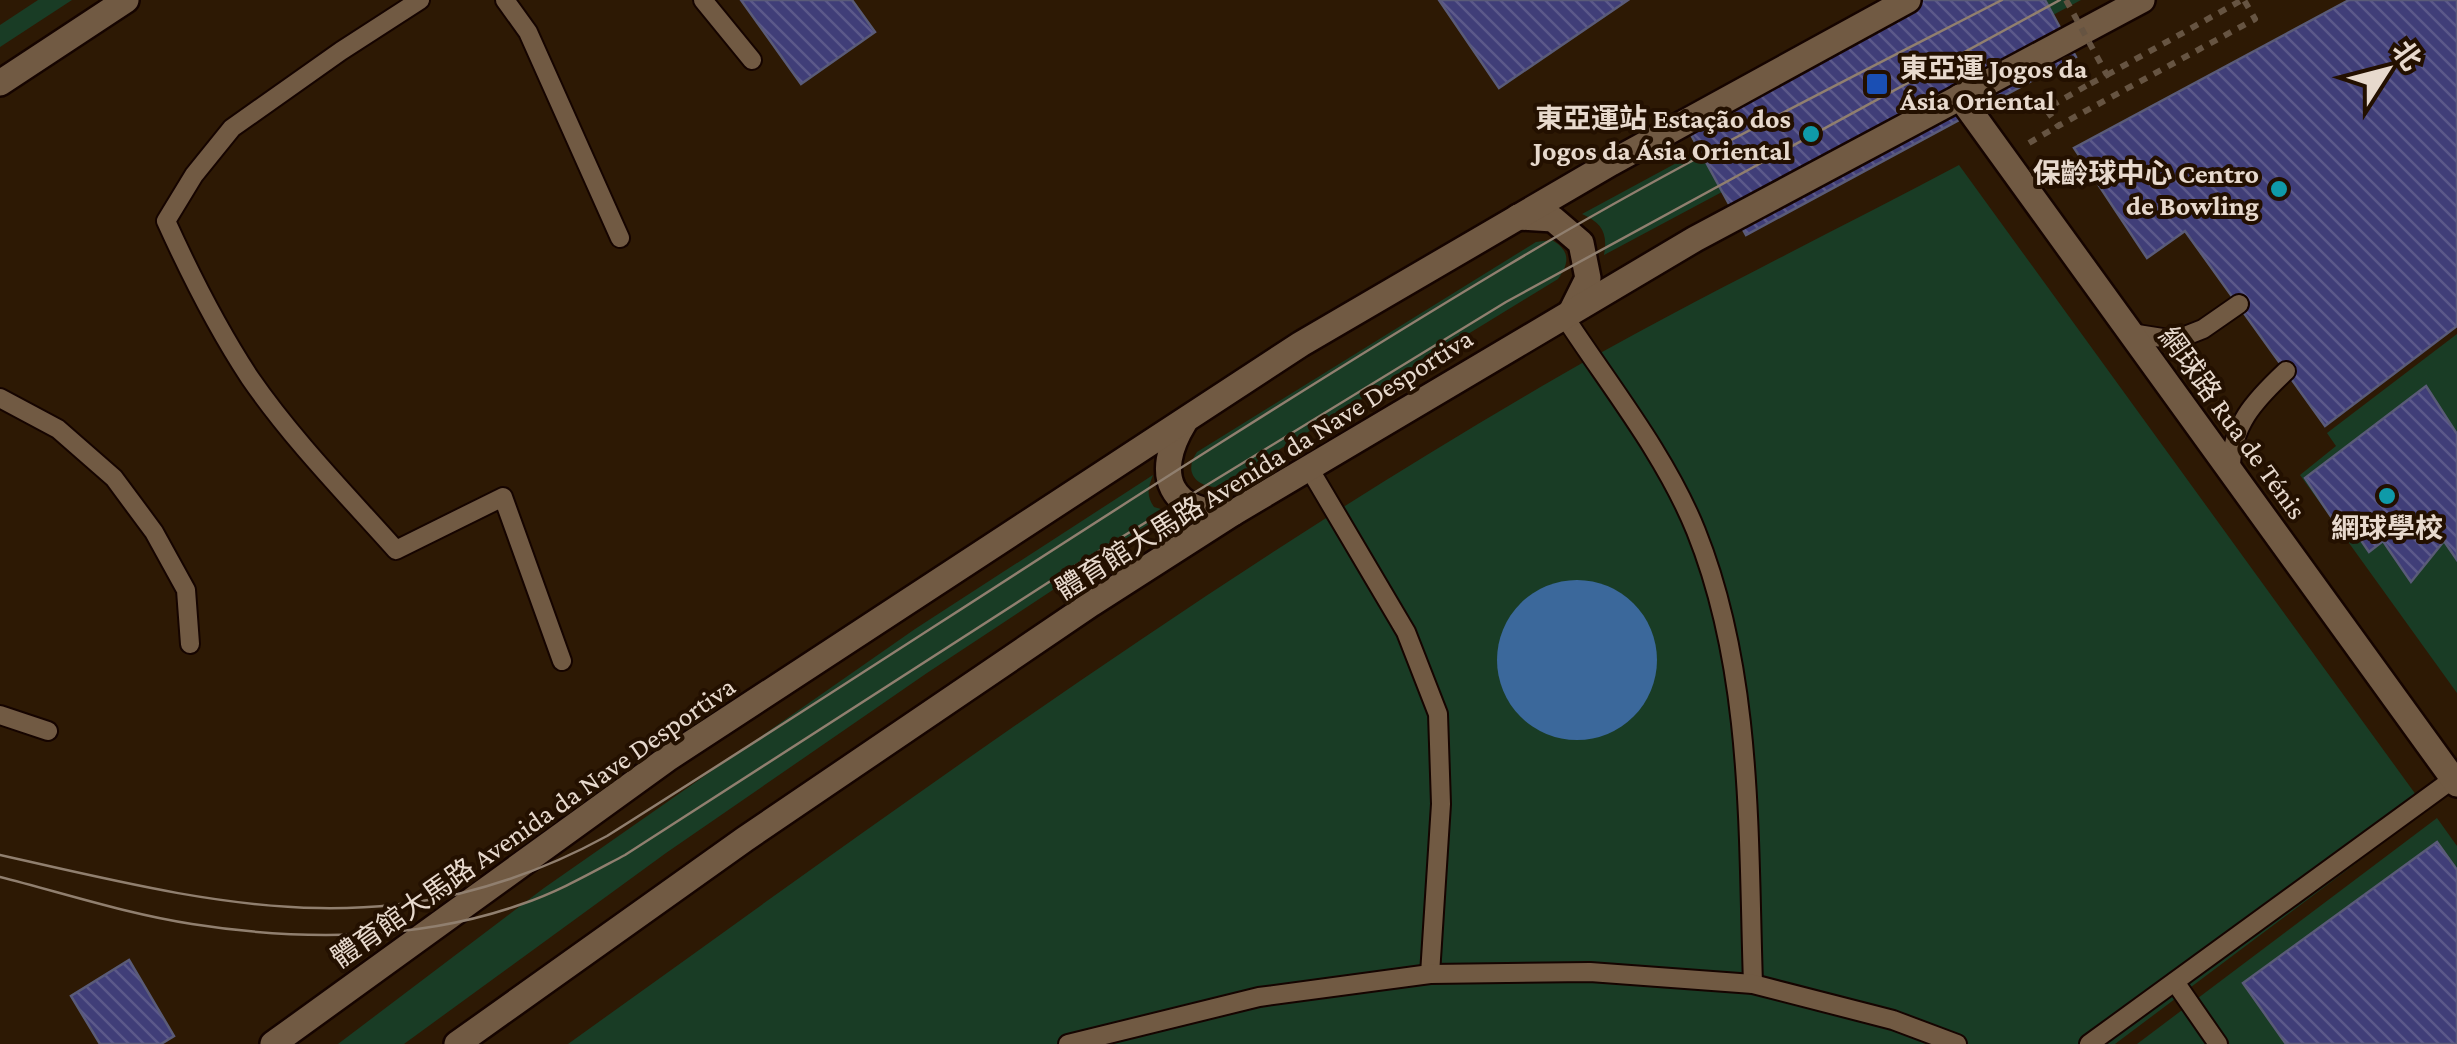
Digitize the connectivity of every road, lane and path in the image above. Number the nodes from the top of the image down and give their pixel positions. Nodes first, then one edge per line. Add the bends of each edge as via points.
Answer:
1 (126, 0) edge
2 (420, 0) edge
3 (506, 0) edge
4 (703, 0) edge
5 (1908, 0) edge
6 (2066, 0) edge
7 (2142, 0) edge
8 (2243, 0) edge
9 (752, 60) dead end
10 (2106, 76) junction
11 (0, 83) edge
12 (1960, 97) junction
13 (1518, 217) junction
14 (620, 238) dead end
15 (2238, 304) dead end
16 (1568, 313) junction
17 (2131, 333) junction
18 (2286, 370) dead end
19 (0, 398) edge
20 (1187, 418) junction
21 (1309, 468) junction
22 (2231, 472) junction
23 (1232, 513) junction
24 (190, 644) dead end
25 (562, 661) dead end
26 (0, 715) edge
27 (48, 731) dead end
28 (2456, 779) edge
29 (1430, 974) junction
30 (2174, 982) junction
31 (1753, 984) junction
32 (273, 1044) edge
33 (457, 1044) edge
34 (1068, 1044) edge
35 (1957, 1044) edge
36 (2089, 1044) edge
37 (2218, 1044) edge

1 - 11 main road
2 - 25 lane via 232,128 166,220 251,378 396,550 503,497
3 - 14 lane via 528,32
4 - 9 lane
5 - 13 main road, 體育館大馬路 Avenida da Nave Desportiva
6 - 10 path, bridge
7 - 12 main road, 體育館大馬路 Avenida da Nave Desportiva
8 - 10 path
8 - 10 path, bridge via 2255,19 2058,126 2046,109
12 - 16 main road, 體育館大馬路 Avenida da Nave Desportiva
12 - 17 main road, 網球路 Rua de Ténis
13 - 16 main road via 1554,219 1581,242 1588,278
13 - 20 main road, 體育館大馬路 Avenida da Nave Desportiva
15 - 17 lane via 2175,340
16 - 21 main road, 體育館大馬路 Avenida da Nave Desportiva
16 - 31 lane via 1660,462 1694,527 1723,606 1746,794
17 - 22 main road, 網球路 Rua de Ténis
18 - 22 lane via 2241,420
19 - 24 lane via 58,429 114,478 186,590
20 - 23 main road via 1170,445 1167,473 1179,499 1204,514
20 - 32 main road, 體育館大馬路 Avenida da Nave Desportiva via 667,759
21 - 23 main road, 體育館大馬路 Avenida da Nave Desportiva
21 - 29 lane via 1406,632 1438,714 1441,804
22 - 28 main road, 網球路 Rua de Ténis
23 - 33 main road, 體育館大馬路 Avenida da Nave Desportiva via 745,839
26 - 27 lane
28 - 30 lane
29 - 31 lane via 1590,972
29 - 34 lane via 1259,997
30 - 36 lane
30 - 37 lane
31 - 35 lane

